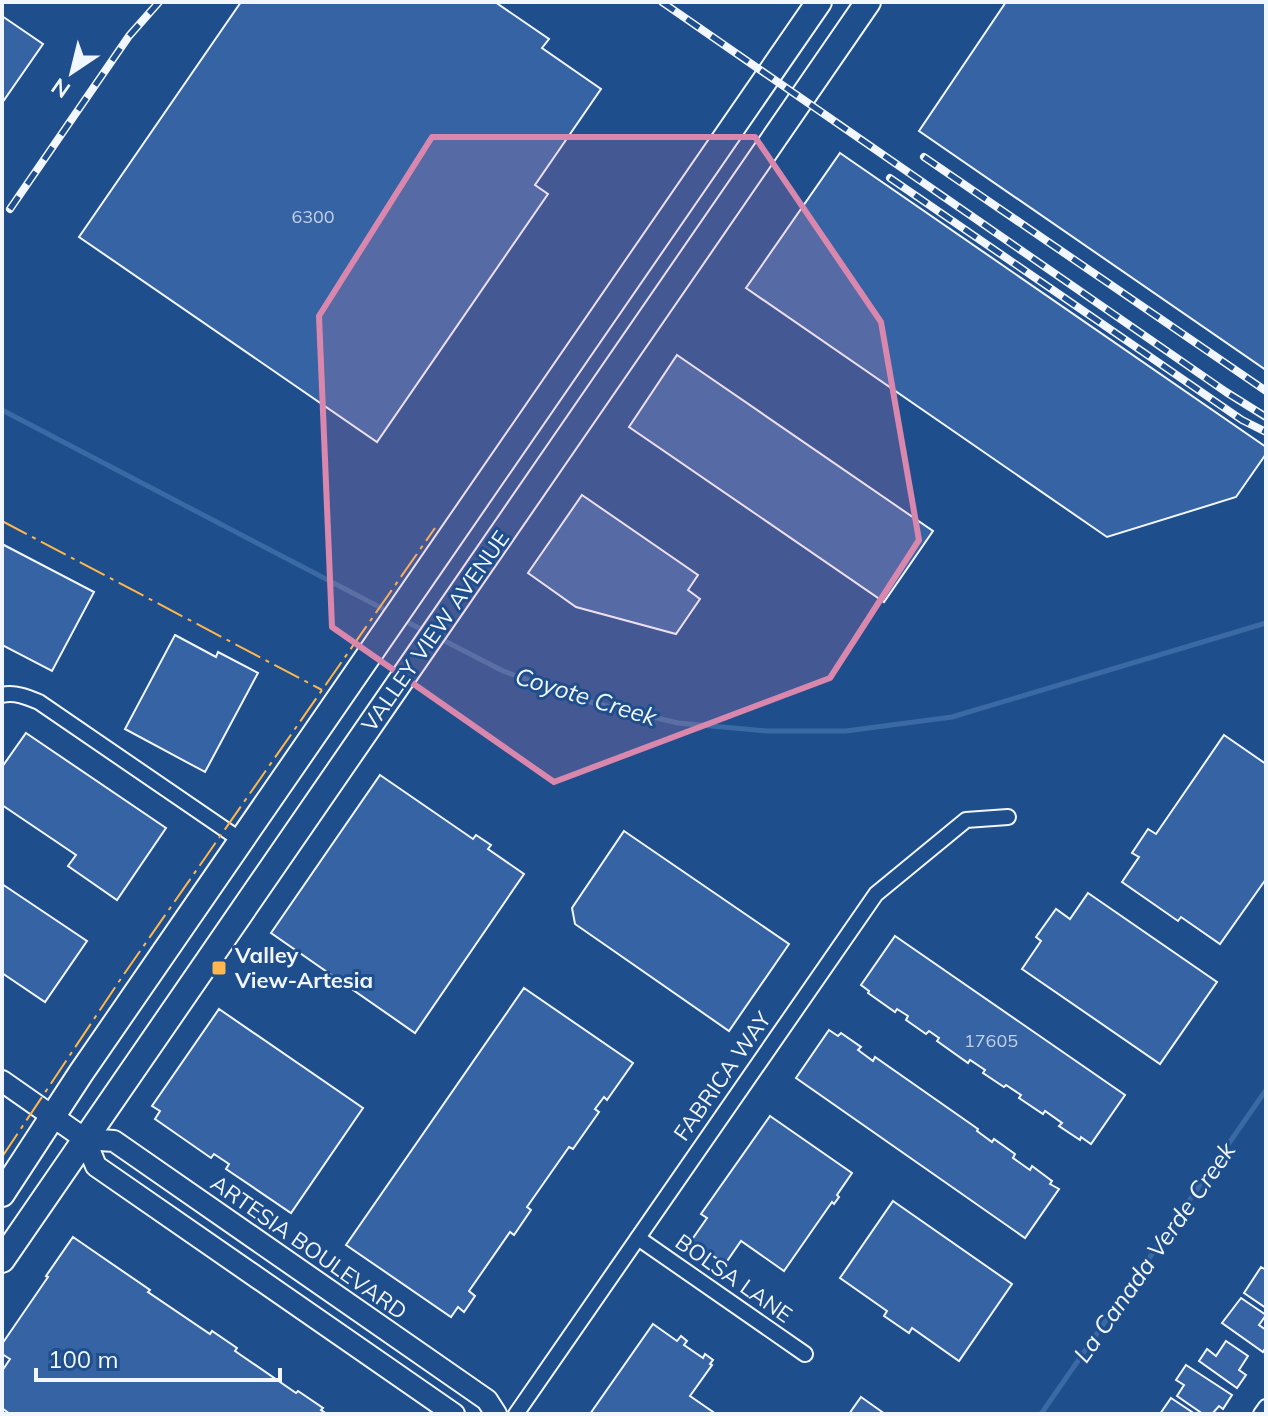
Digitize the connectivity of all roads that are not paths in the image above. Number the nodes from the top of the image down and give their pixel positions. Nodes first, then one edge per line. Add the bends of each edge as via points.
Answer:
1 (819, 2) edge
2 (868, 2) edge
3 (2, 695) edge
4 (1008, 817) dead end
5 (242, 841) junction
6 (2, 1081) edge
7 (53, 1117) junction
8 (85, 1139) junction
9 (2, 1194) edge
10 (638, 1238) junction
11 (2, 1260) edge
12 (805, 1354) dead end
13 (1266, 1407) edge
14 (454, 1414) edge
15 (496, 1414) edge
16 (516, 1414) edge
17 (1261, 1414) edge

1 - 5 main road, VALLEY VIEW AVENUE
2 - 8 main road, VALLEY VIEW AVENUE
3 - 5 street via 39,702
4 - 10 street, FABRICA WAY via 966,820 876,894
5 - 7 main road, VALLEY VIEW AVENUE
6 - 7 main road, ARTESIA BOULEVARD
7 - 8 main road, ARTESIA BOULEVARD
7 - 9 main road, VALLEY VIEW AVENUE
8 - 11 main road, VALLEY VIEW AVENUE
8 - 14 main road, ARTESIA BOULEVARD via 96,1166
8 - 15 main road, ARTESIA BOULEVARD via 114,1141 487,1400
10 - 12 street, BOLSA LANE
10 - 16 street, FABRICA WAY
13 - 17 street

